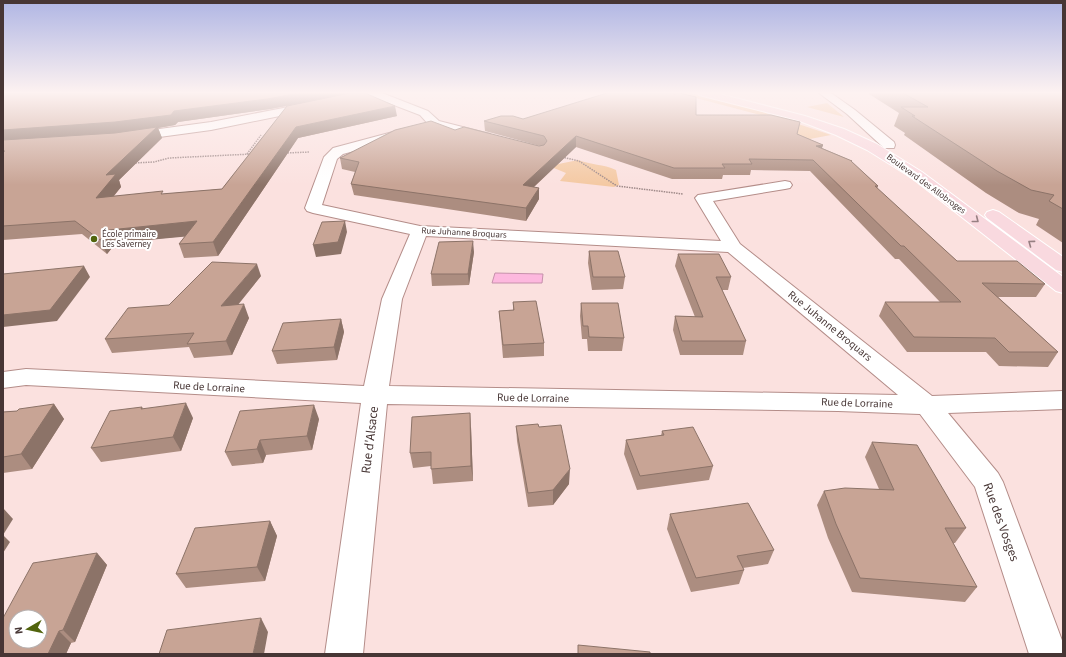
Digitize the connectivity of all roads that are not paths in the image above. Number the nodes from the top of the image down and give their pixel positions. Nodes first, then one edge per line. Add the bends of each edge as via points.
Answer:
1 (223, 124) edge
2 (435, 124) joint
3 (817, 124) edge
4 (840, 124) edge
5 (864, 124) edge
6 (120, 138) edge
7 (497, 140) edge
8 (889, 145) junction
9 (785, 185) dead end
10 (420, 231) junction
11 (733, 247) junction
12 (1063, 266) edge
13 (1063, 287) edge
14 (3, 380) edge
15 (375, 395) junction
16 (1063, 400) edge
17 (927, 405) junction
18 (344, 654) edge
19 (1048, 654) edge

1 - 6 street
2 - 7 street
2 - 10 street, Rue Juhanne Broquars via 338,151 331,157 313,208
3 -> 13 main road, Boulevard des Allobroges via 872,147 917,174
4 - 8 main road, Boulevard des Allobroges
5 - 8 street
12 -> 8 main road, Boulevard des Allobroges via 938,174
9 - 11 street, Rue Juhanne Broquars via 703,198
10 - 11 street, Rue Juhanne Broquars
10 - 15 street, Rue d'Alsace via 392,299
11 - 17 street, Rue Juhanne Broquars
14 - 15 street, Rue de Lorraine via 26,377
15 - 17 street, Rue de Lorraine
15 - 18 street, Rue d'Alsace
16 - 17 street, Rue de Lorraine
17 - 19 street, Rue des Vosges via 988,482

